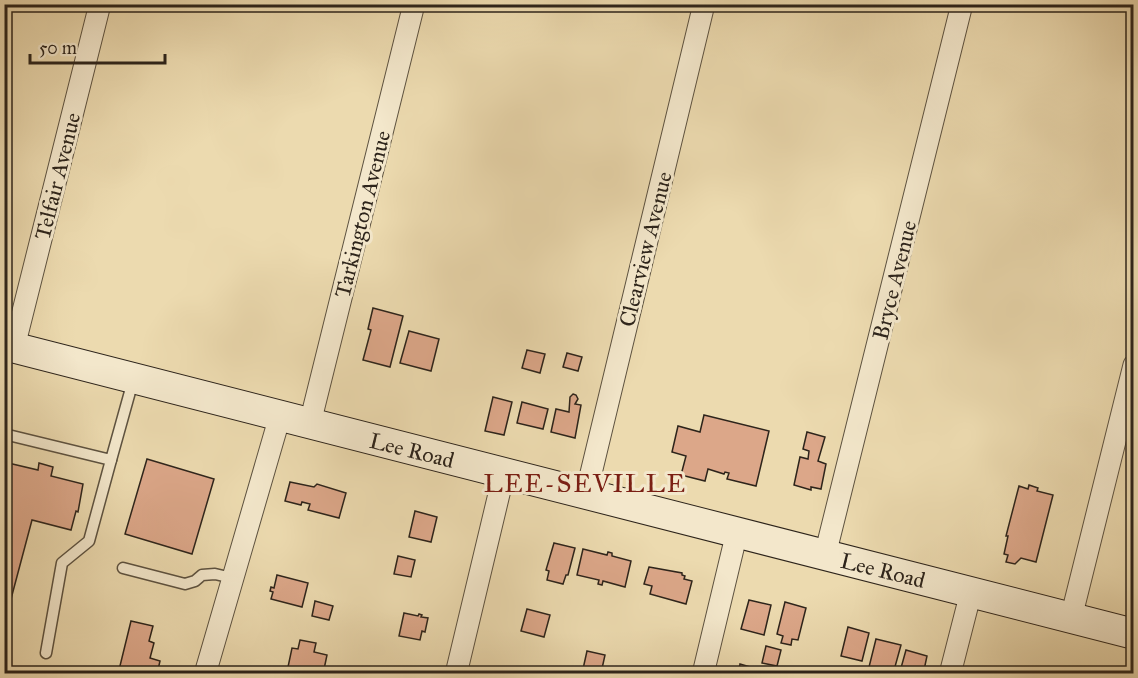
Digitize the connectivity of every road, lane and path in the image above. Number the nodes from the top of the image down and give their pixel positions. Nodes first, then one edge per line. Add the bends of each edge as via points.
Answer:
1 (100, 4) edge
2 (414, 4) edge
3 (704, 4) edge
4 (962, 4) edge
5 (9, 346) edge
6 (1134, 365) edge
7 (134, 378) junction
8 (280, 416) junction
9 (310, 423) junction
10 (4, 434) edge
11 (111, 460) junction
12 (504, 473) junction
13 (586, 494) junction
14 (737, 532) junction
15 (825, 555) junction
16 (123, 568) dead end
17 (232, 578) junction
18 (971, 592) junction
19 (1071, 618) junction
20 (1134, 634) edge
21 (46, 653) dead end
22 (205, 674) edge
23 (456, 674) edge
24 (703, 674) edge
25 (950, 674) edge

1 - 5 street, Telfair Avenue
2 - 9 street, Tarkington Avenue
3 - 13 street, Clearview Avenue
4 - 15 street, Bryce Avenue
5 - 7 main road, Lee Road
6 - 19 street
7 - 8 main road, Lee Road
7 - 11 lane
8 - 9 main road, Lee Road
8 - 17 street
9 - 12 main road, Lee Road
10 - 11 lane
11 - 21 lane via 89,541 62,563
12 - 13 main road, Lee Road
12 - 23 street
13 - 14 main road, Lee Road
14 - 15 main road, Lee Road
14 - 24 street
15 - 18 main road, Lee Road
16 - 17 lane via 185,584 202,574
17 - 22 street
18 - 19 main road, Lee Road
18 - 25 street
19 - 20 main road, Lee Road

